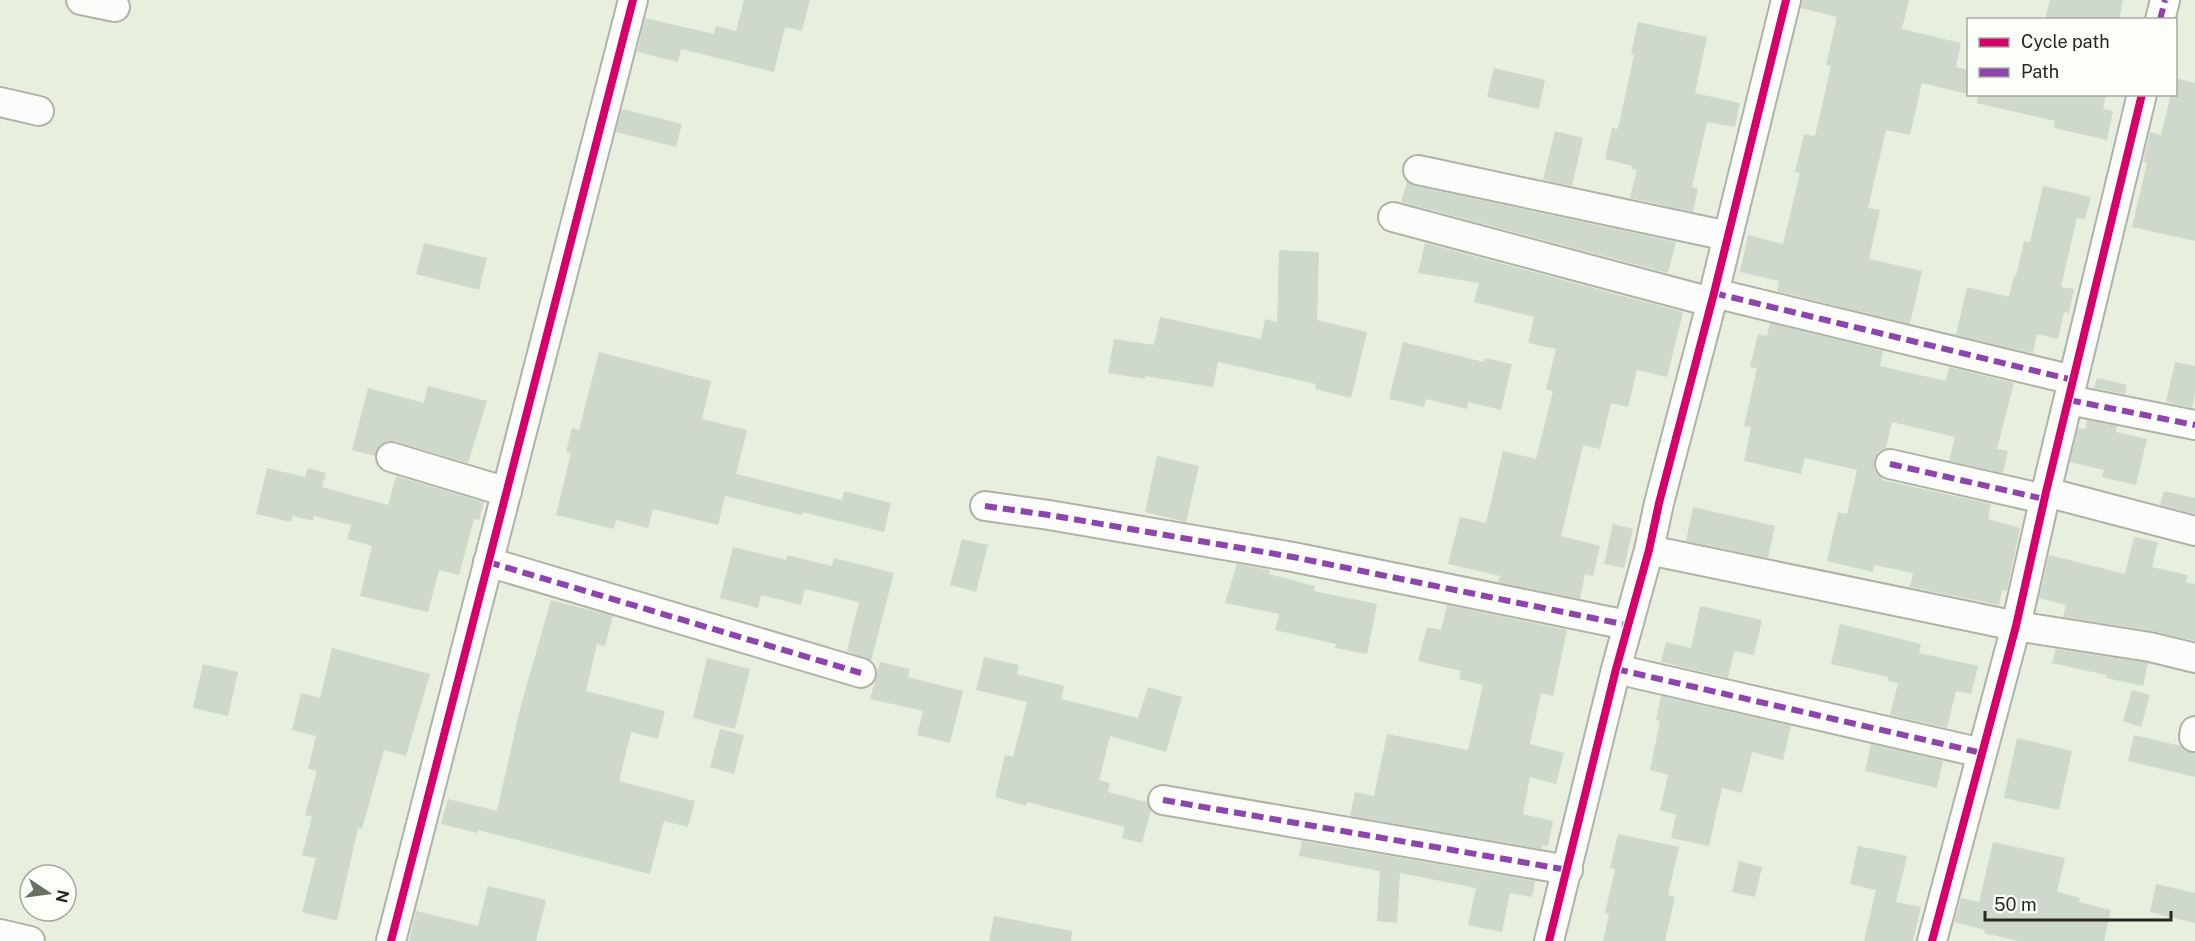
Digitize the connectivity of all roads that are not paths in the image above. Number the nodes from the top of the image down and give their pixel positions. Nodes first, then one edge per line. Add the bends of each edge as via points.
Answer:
1 (81, 0) edge
2 (633, 0) edge
3 (1786, 0) edge
4 (2165, 0) edge
5 (115, 7) dead end
6 (2160, 18) edge
7 (2142, 96) edge
8 (0, 102) edge
9 (39, 111) dead end
10 (1418, 170) dead end
11 (1393, 217) dead end
12 (1728, 236) junction
13 (1712, 297) junction
14 (2071, 390) junction
15 (2195, 425) edge
16 (391, 457) dead end
17 (1890, 464) dead end
18 (507, 492) junction
19 (2045, 496) junction
20 (985, 506) dead end
21 (2195, 531) edge
22 (1649, 550) junction
23 (489, 562) junction
24 (1627, 625) junction
25 (2016, 626) junction
26 (2195, 658) edge
27 (1616, 669) junction
28 (861, 673) dead end
29 (1982, 753) junction
30 (1163, 800) dead end
31 (1568, 870) junction
32 (0, 934) edge
33 (30, 941) edge
34 (391, 941) edge
35 (1549, 941) edge
36 (1932, 941) edge

1 - 5 street
2 - 18 street
3 - 12 street
4 - 6 street
7 - 14 street
8 - 9 street
10 - 12 street
11 - 13 street
12 - 13 street
13 - 14 street
13 - 22 street
14 - 15 street
14 - 19 street
16 - 18 street
17 - 19 street
18 - 23 street
19 - 21 street
19 - 25 street
20 - 24 street via 1293,556
22 - 24 street
22 - 25 street
23 - 28 street
23 - 34 street
24 - 27 street
25 - 26 street
25 - 29 street
27 - 29 street
27 - 31 street
29 - 36 street
30 - 31 street
31 - 35 street
32 - 33 street

